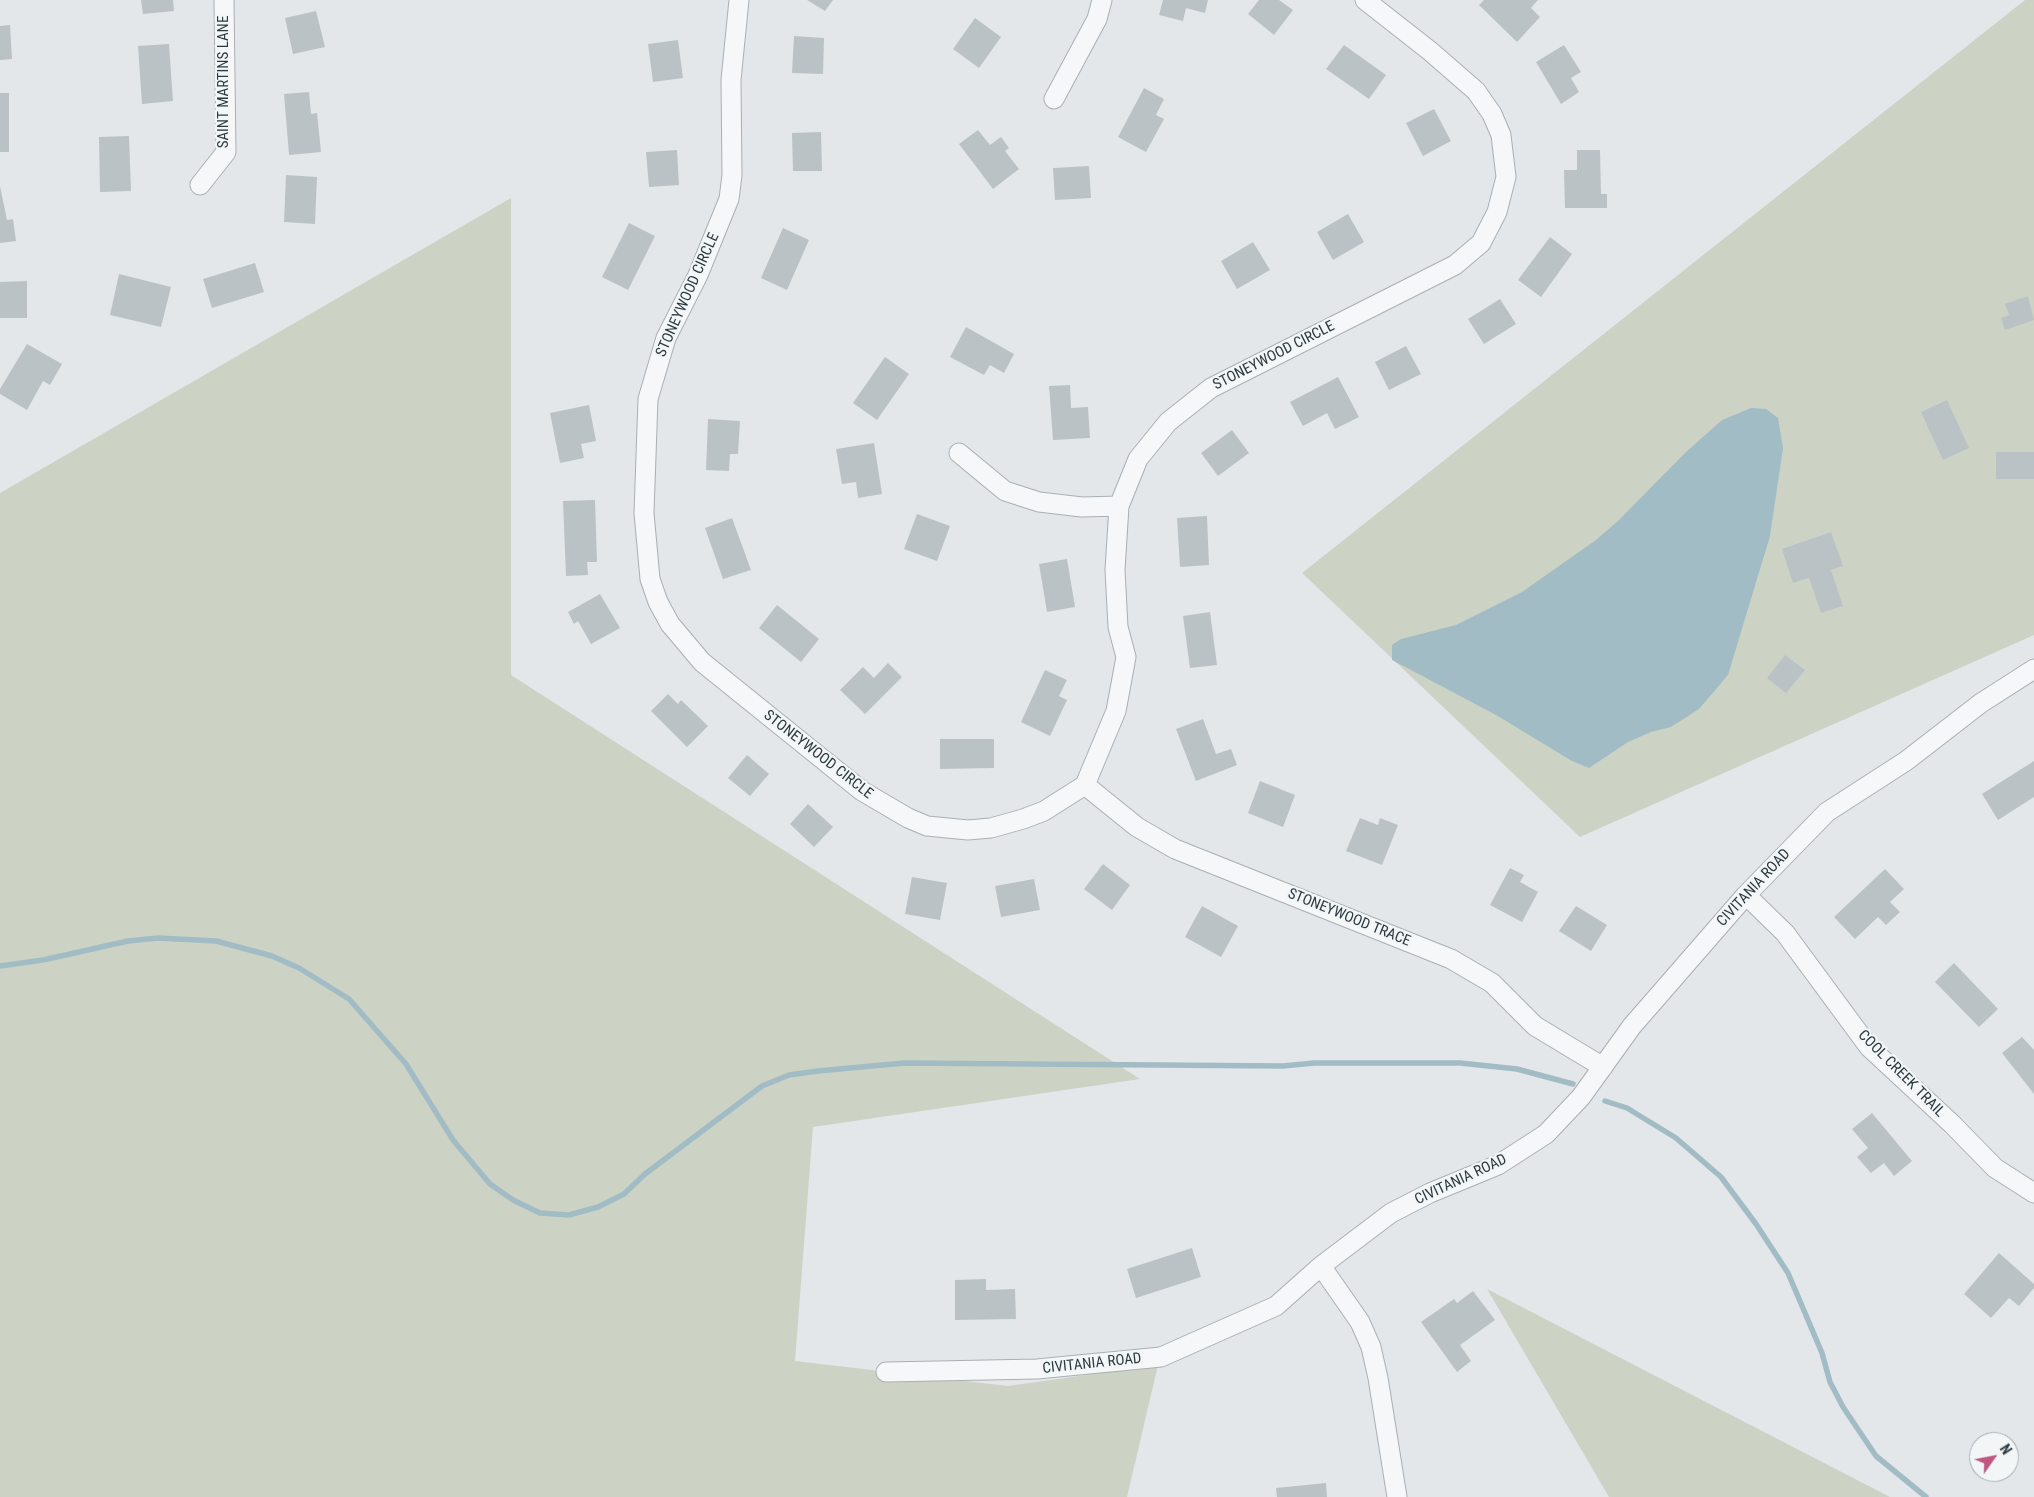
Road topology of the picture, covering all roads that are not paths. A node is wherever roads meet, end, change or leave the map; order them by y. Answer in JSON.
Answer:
{"nodes":[{"id":1,"x":224,"y":0,"type":"edge"},
{"id":2,"x":739,"y":0,"type":"edge"},
{"id":3,"x":1102,"y":0,"type":"edge"},
{"id":4,"x":1365,"y":0,"type":"edge"},
{"id":5,"x":1054,"y":99,"type":"dead end"},
{"id":6,"x":200,"y":185,"type":"dead end"},
{"id":7,"x":959,"y":453,"type":"dead end"},
{"id":8,"x":1120,"y":506,"type":"junction"},
{"id":9,"x":2034,"y":669,"type":"edge"},
{"id":10,"x":1085,"y":785,"type":"junction"},
{"id":11,"x":1746,"y":895,"type":"junction"},
{"id":12,"x":1604,"y":1068,"type":"junction"},
{"id":13,"x":2034,"y":1192,"type":"edge"},
{"id":14,"x":1321,"y":1266,"type":"junction"},
{"id":15,"x":886,"y":1372,"type":"dead end"},
{"id":16,"x":1396,"y":1497,"type":"edge"}],
"edges":[{"from":1,"to":6,"type":"street","name":"SAINT MARTINS LANE"},
{"from":2,"to":10,"type":"street","name":"STONEYWOOD CIRCLE"},
{"from":3,"to":5,"type":"street"},
{"from":4,"to":8,"type":"street","name":"STONEYWOOD CIRCLE"},
{"from":7,"to":8,"type":"street"},
{"from":8,"to":10,"type":"street","name":"STONEYWOOD CIRCLE"},
{"from":9,"to":11,"type":"street","name":"CIVITANIA ROAD"},
{"from":10,"to":12,"type":"street","name":"STONEYWOOD TRACE"},
{"from":11,"to":12,"type":"street","name":"CIVITANIA ROAD"},
{"from":11,"to":13,"type":"street","name":"COOL CREEK TRAIL"},
{"from":12,"to":14,"type":"street","name":"CIVITANIA ROAD"},
{"from":14,"to":15,"type":"street","name":"CIVITANIA ROAD"},
{"from":14,"to":16,"type":"street"}]}
